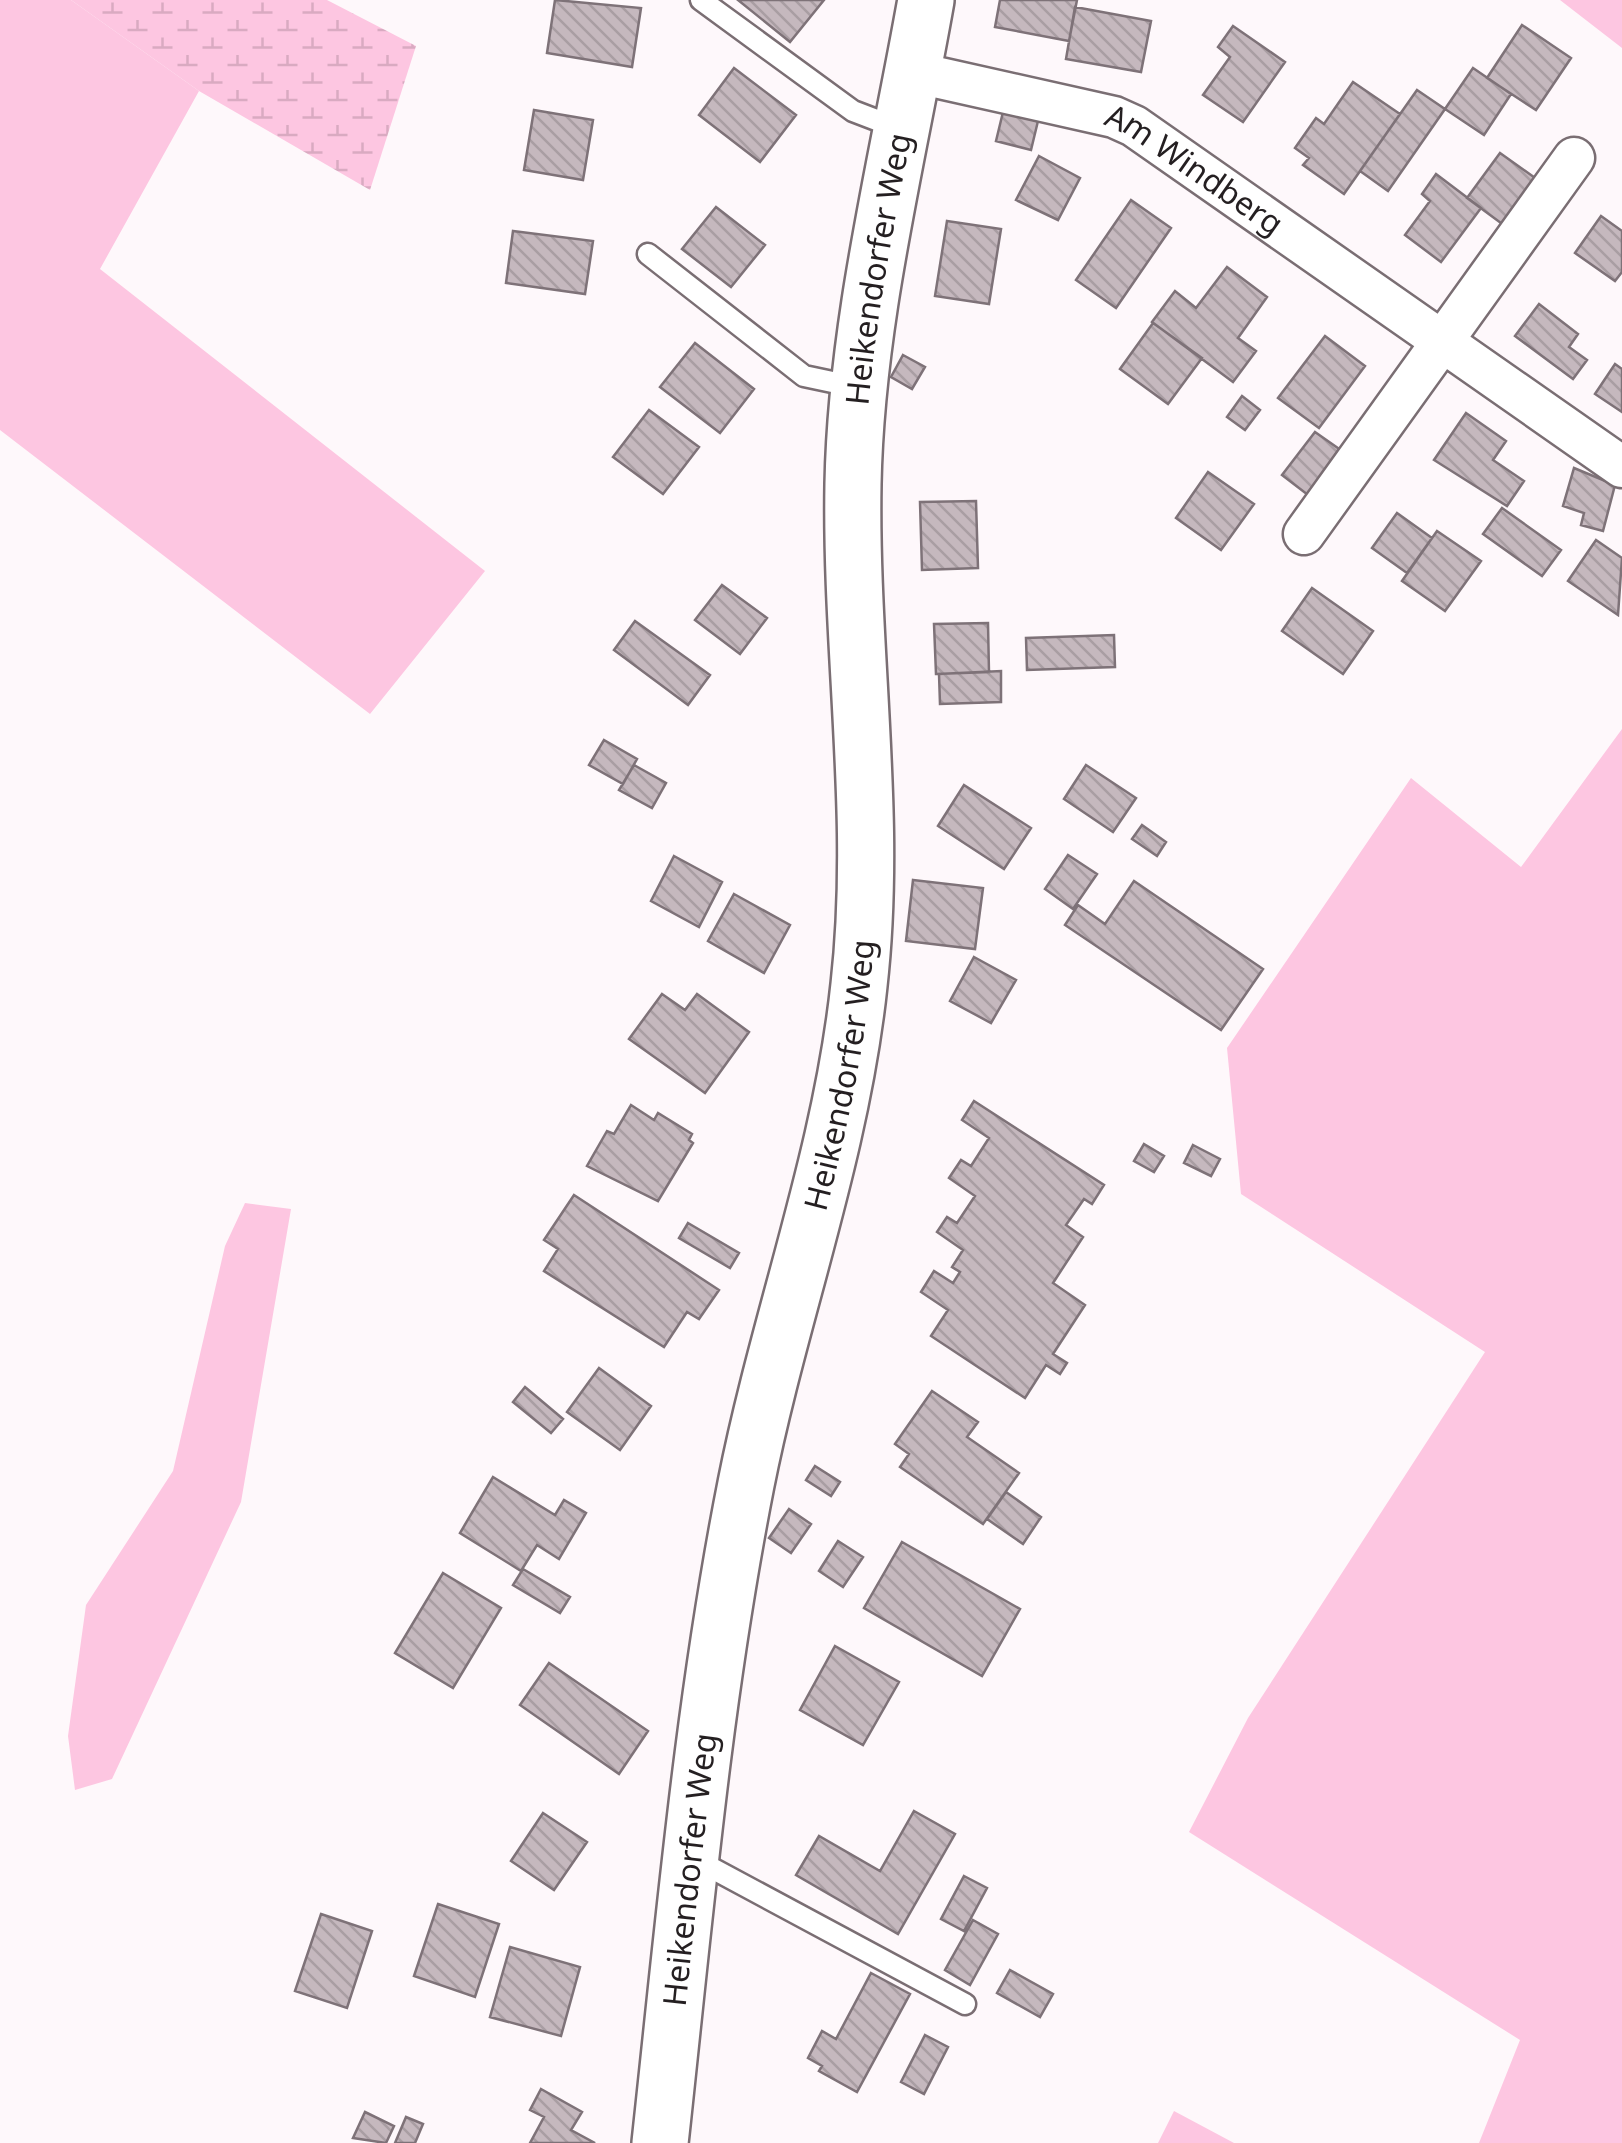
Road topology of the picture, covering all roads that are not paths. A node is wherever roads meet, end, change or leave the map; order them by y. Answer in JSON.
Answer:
{"nodes":[{"id":1,"x":701,"y":0,"type":"edge"},
{"id":2,"x":926,"y":0,"type":"edge"},
{"id":3,"x":913,"y":72,"type":"junction"},
{"id":4,"x":902,"y":129,"type":"junction"},
{"id":5,"x":1574,"y":158,"type":"dead end"},
{"id":6,"x":648,"y":254,"type":"dead end"},
{"id":7,"x":1444,"y":340,"type":"junction"},
{"id":8,"x":858,"y":388,"type":"junction"},
{"id":9,"x":1622,"y":467,"type":"edge"},
{"id":10,"x":1304,"y":534,"type":"dead end"},
{"id":11,"x":692,"y":1857,"type":"junction"},
{"id":12,"x":965,"y":2004,"type":"dead end"},
{"id":13,"x":660,"y":2143,"type":"edge"}],
"edges":[{"from":1,"to":4,"type":"lane"},
{"from":2,"to":3,"type":"street","name":"Heikendorfer Weg"},
{"from":3,"to":4,"type":"street","name":"Heikendorfer Weg"},
{"from":3,"to":7,"type":"street","name":"Am Windberg"},
{"from":4,"to":8,"type":"street","name":"Heikendorfer Weg"},
{"from":5,"to":7,"type":"street"},
{"from":6,"to":8,"type":"lane"},
{"from":7,"to":9,"type":"street","name":"Am Windberg"},
{"from":7,"to":10,"type":"street"},
{"from":8,"to":11,"type":"street","name":"Heikendorfer Weg"},
{"from":11,"to":12,"type":"lane"},
{"from":11,"to":13,"type":"street","name":"Heikendorfer Weg"}]}
